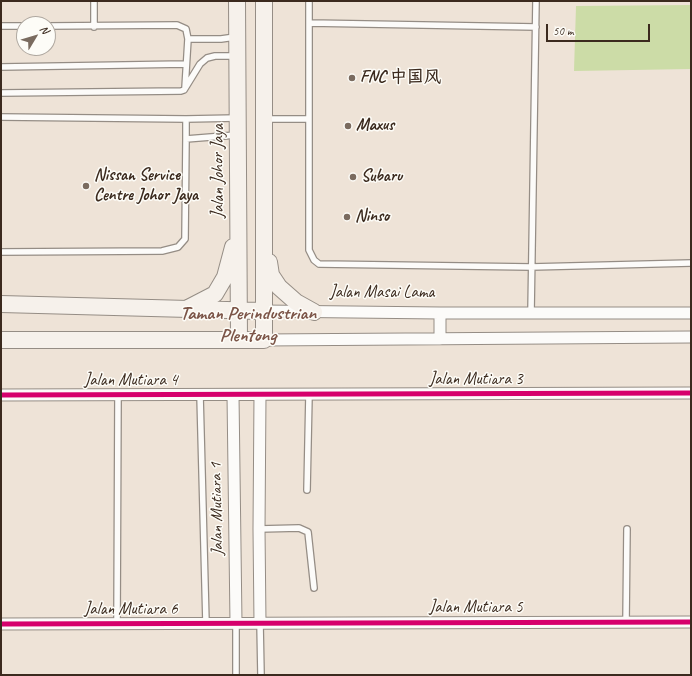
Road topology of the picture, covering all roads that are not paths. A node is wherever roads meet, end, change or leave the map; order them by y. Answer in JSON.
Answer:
{"nodes":[{"id":1,"x":94,"y":1,"type":"edge"},
{"id":2,"x":264,"y":1,"type":"edge"},
{"id":3,"x":309,"y":1,"type":"edge"},
{"id":4,"x":536,"y":1,"type":"edge"},
{"id":5,"x":235,"y":2,"type":"edge"},
{"id":6,"x":309,"y":23,"type":"junction"},
{"id":7,"x":1,"y":26,"type":"edge"},
{"id":8,"x":16,"y":26,"type":"edge"},
{"id":9,"x":56,"y":26,"type":"edge"},
{"id":10,"x":94,"y":27,"type":"junction"},
{"id":11,"x":536,"y":27,"type":"junction"},
{"id":12,"x":237,"y":37,"type":"junction"},
{"id":13,"x":188,"y":39,"type":"junction"},
{"id":14,"x":237,"y":56,"type":"junction"},
{"id":15,"x":186,"y":64,"type":"junction"},
{"id":16,"x":1,"y":67,"type":"edge"},
{"id":17,"x":184,"y":90,"type":"junction"},
{"id":18,"x":1,"y":93,"type":"edge"},
{"id":19,"x":1,"y":118,"type":"edge"},
{"id":20,"x":238,"y":118,"type":"junction"},
{"id":21,"x":186,"y":119,"type":"junction"},
{"id":22,"x":264,"y":119,"type":"junction"},
{"id":23,"x":309,"y":119,"type":"junction"},
{"id":24,"x":238,"y":135,"type":"junction"},
{"id":25,"x":186,"y":139,"type":"junction"},
{"id":26,"x":238,"y":226,"type":"junction"},
{"id":27,"x":264,"y":229,"type":"junction"},
{"id":28,"x":1,"y":252,"type":"edge"},
{"id":29,"x":691,"y":263,"type":"edge"},
{"id":30,"x":531,"y":267,"type":"junction"},
{"id":31,"x":1,"y":304,"type":"edge"},
{"id":32,"x":185,"y":309,"type":"junction"},
{"id":33,"x":239,"y":310,"type":"junction"},
{"id":34,"x":264,"y":311,"type":"junction"},
{"id":35,"x":314,"y":312,"type":"junction"},
{"id":36,"x":531,"y":312,"type":"junction"},
{"id":37,"x":691,"y":312,"type":"edge"},
{"id":38,"x":440,"y":313,"type":"junction"},
{"id":39,"x":691,"y":337,"type":"edge"},
{"id":40,"x":440,"y":339,"type":"junction"},
{"id":41,"x":1,"y":340,"type":"edge"},
{"id":42,"x":239,"y":340,"type":"junction"},
{"id":43,"x":264,"y":340,"type":"junction"},
{"id":44,"x":691,"y":393,"type":"edge"},
{"id":45,"x":1,"y":395,"type":"edge"},
{"id":46,"x":118,"y":395,"type":"junction"},
{"id":47,"x":200,"y":395,"type":"junction"},
{"id":48,"x":233,"y":395,"type":"junction"},
{"id":49,"x":260,"y":395,"type":"junction"},
{"id":50,"x":309,"y":395,"type":"junction"},
{"id":51,"x":307,"y":490,"type":"dead end"},
{"id":52,"x":259,"y":529,"type":"junction"},
{"id":53,"x":627,"y":529,"type":"dead end"},
{"id":54,"x":314,"y":588,"type":"dead end"},
{"id":55,"x":626,"y":622,"type":"junction"},
{"id":56,"x":691,"y":622,"type":"edge"},
{"id":57,"x":206,"y":623,"type":"junction"},
{"id":58,"x":236,"y":623,"type":"junction"},
{"id":59,"x":260,"y":623,"type":"junction"},
{"id":60,"x":1,"y":624,"type":"edge"},
{"id":61,"x":117,"y":624,"type":"junction"},
{"id":62,"x":236,"y":675,"type":"edge"},
{"id":63,"x":261,"y":675,"type":"edge"}],
"edges":[{"from":1,"to":10,"type":"lane"},
{"from":2,"to":22,"type":"main road"},
{"from":3,"to":6,"type":"lane"},
{"from":4,"to":11,"type":"lane"},
{"from":5,"to":12,"type":"main road","name":"Jalan Johor Jaya"},
{"from":6,"to":11,"type":"lane"},
{"from":6,"to":23,"type":"lane"},
{"from":7,"to":8,"type":"lane"},
{"from":9,"to":10,"type":"lane"},
{"from":10,"to":13,"type":"lane"},
{"from":11,"to":30,"type":"lane"},
{"from":12,"to":13,"type":"lane"},
{"from":12,"to":14,"type":"main road","name":"Jalan Johor Jaya"},
{"from":13,"to":15,"type":"lane"},
{"from":14,"to":17,"type":"lane"},
{"from":14,"to":20,"type":"main road","name":"Jalan Johor Jaya"},
{"from":15,"to":16,"type":"lane"},
{"from":15,"to":17,"type":"lane"},
{"from":17,"to":18,"type":"lane"},
{"from":19,"to":21,"type":"lane"},
{"from":20,"to":21,"type":"lane"},
{"from":20,"to":24,"type":"main road","name":"Jalan Johor Jaya"},
{"from":21,"to":25,"type":"lane"},
{"from":22,"to":23,"type":"lane"},
{"from":22,"to":27,"type":"main road"},
{"from":23,"to":30,"type":"lane"},
{"from":24,"to":25,"type":"lane"},
{"from":24,"to":26,"type":"main road","name":"Jalan Johor Jaya"},
{"from":25,"to":28,"type":"lane"},
{"from":26,"to":32,"type":"main road"},
{"from":26,"to":33,"type":"main road","name":"Jalan Johor Jaya"},
{"from":27,"to":34,"type":"main road"},
{"from":27,"to":35,"type":"main road"},
{"from":29,"to":30,"type":"lane"},
{"from":30,"to":36,"type":"lane"},
{"from":31,"to":32,"type":"main road","name":"Jalan Masai Lama"},
{"from":32,"to":33,"type":"main road","name":"Jalan Masai Lama"},
{"from":33,"to":34,"type":"main road","name":"Jalan Masai Lama"},
{"from":33,"to":42,"type":"main road","name":"Jalan Johor Jaya"},
{"from":34,"to":35,"type":"street","name":"Jalan Masai Lama"},
{"from":34,"to":43,"type":"main road"},
{"from":35,"to":38,"type":"street","name":"Jalan Masai Lama"},
{"from":36,"to":37,"type":"street","name":"Jalan Masai Lama"},
{"from":36,"to":38,"type":"street","name":"Jalan Masai Lama"},
{"from":38,"to":40,"type":"street"},
{"from":39,"to":40,"type":"street"},
{"from":40,"to":43,"type":"street"},
{"from":41,"to":42,"type":"main road"},
{"from":42,"to":43,"type":"main road"},
{"from":44,"to":50,"type":"street","name":"Jalan Mutiara 3"},
{"from":45,"to":46,"type":"street","name":"Jalan Mutiara 4"},
{"from":46,"to":47,"type":"street","name":"Jalan Mutiara 4"},
{"from":46,"to":61,"type":"lane"},
{"from":47,"to":48,"type":"street","name":"Jalan Mutiara 4"},
{"from":47,"to":57,"type":"lane"},
{"from":48,"to":49,"type":"street","name":"Jalan Mutiara 4"},
{"from":48,"to":58,"type":"street","name":"Jalan Mutiara 1"},
{"from":49,"to":50,"type":"street","name":"Jalan Mutiara 3"},
{"from":49,"to":52,"type":"street"},
{"from":50,"to":51,"type":"lane"},
{"from":52,"to":54,"type":"lane"},
{"from":52,"to":59,"type":"street"},
{"from":53,"to":55,"type":"lane"},
{"from":55,"to":56,"type":"street","name":"Jalan Mutiara 5"},
{"from":55,"to":59,"type":"street","name":"Jalan Mutiara 5"},
{"from":57,"to":58,"type":"street","name":"Jalan Mutiara 6"},
{"from":57,"to":61,"type":"street","name":"Jalan Mutiara 6"},
{"from":58,"to":59,"type":"street","name":"Jalan Mutiara 6"},
{"from":58,"to":62,"type":"lane"},
{"from":59,"to":63,"type":"lane"},
{"from":60,"to":61,"type":"street","name":"Jalan Mutiara 6"}]}
